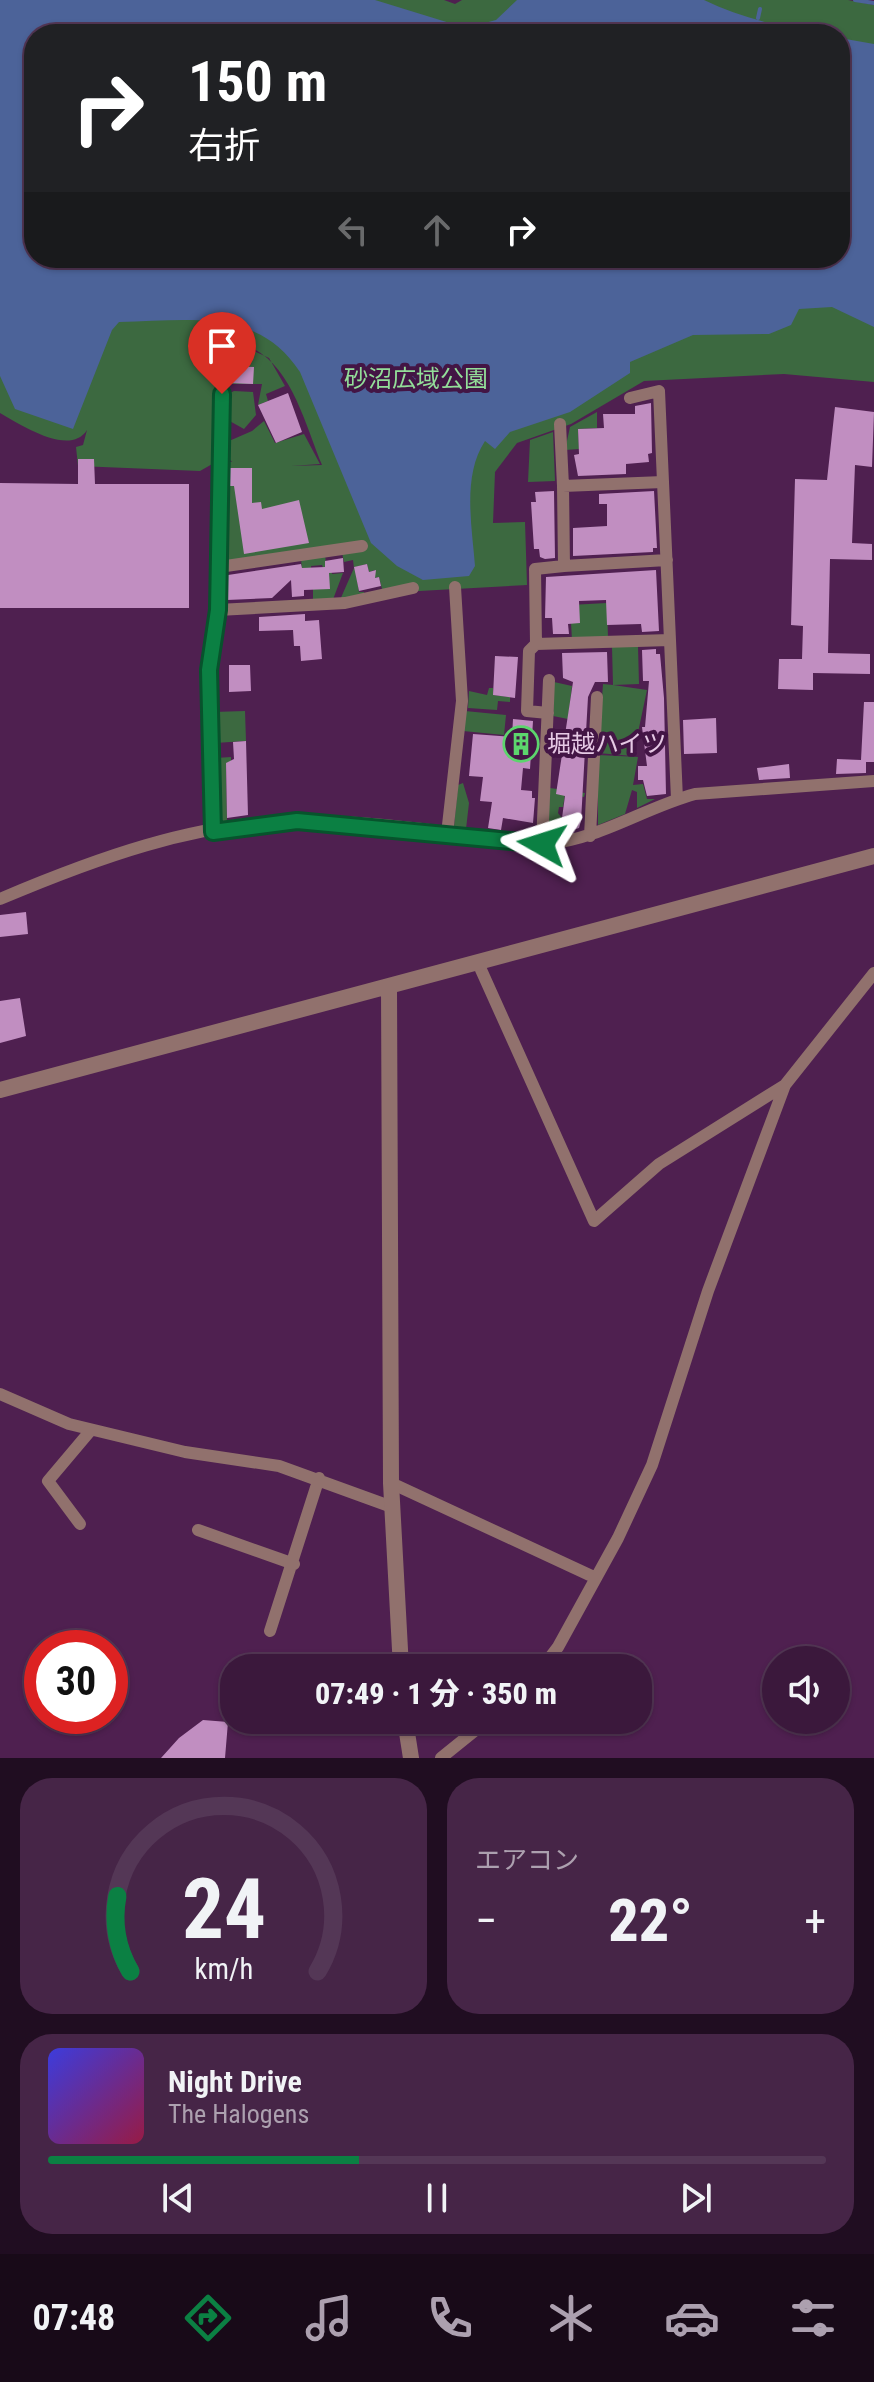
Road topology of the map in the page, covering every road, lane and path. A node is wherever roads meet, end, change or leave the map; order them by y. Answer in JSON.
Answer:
{"nodes":[{"id":1,"x":222,"y":394,"type":"dead end"},
{"id":2,"x":630,"y":398,"type":"dead end"},
{"id":3,"x":560,"y":424,"type":"dead end"},
{"id":4,"x":663,"y":482,"type":"junction"},
{"id":5,"x":563,"y":486,"type":"junction"},
{"id":6,"x":362,"y":546,"type":"dead end"},
{"id":7,"x":667,"y":560,"type":"junction"},
{"id":8,"x":564,"y":566,"type":"junction"},
{"id":9,"x":219,"y":567,"type":"junction"},
{"id":10,"x":455,"y":587,"type":"dead end"},
{"id":11,"x":413,"y":588,"type":"dead end"},
{"id":12,"x":218,"y":610,"type":"junction"},
{"id":13,"x":670,"y":640,"type":"junction"},
{"id":14,"x":536,"y":644,"type":"junction"},
{"id":15,"x":549,"y":680,"type":"dead end"},
{"id":16,"x":597,"y":697,"type":"dead end"},
{"id":17,"x":548,"y":713,"type":"junction"},
{"id":18,"x":874,"y":781,"type":"edge"},
{"id":19,"x":677,"y":799,"type":"junction"},
{"id":20,"x":213,"y":832,"type":"junction"},
{"id":21,"x":447,"y":834,"type":"junction"},
{"id":22,"x":590,"y":836,"type":"junction"},
{"id":23,"x":542,"y":844,"type":"junction"},
{"id":24,"x":874,"y":856,"type":"edge"},
{"id":25,"x":0,"y":899,"type":"edge"},
{"id":26,"x":478,"y":963,"type":"junction"},
{"id":27,"x":874,"y":973,"type":"edge"},
{"id":28,"x":389,"y":987,"type":"junction"},
{"id":29,"x":785,"y":1085,"type":"junction"},
{"id":30,"x":0,"y":1090,"type":"edge"},
{"id":31,"x":0,"y":1394,"type":"edge"},
{"id":32,"x":91,"y":1430,"type":"junction"},
{"id":33,"x":319,"y":1478,"type":"junction"},
{"id":34,"x":391,"y":1483,"type":"junction"},
{"id":35,"x":392,"y":1507,"type":"junction"},
{"id":36,"x":80,"y":1524,"type":"dead end"},
{"id":37,"x":198,"y":1530,"type":"dead end"},
{"id":38,"x":294,"y":1564,"type":"junction"},
{"id":39,"x":596,"y":1578,"type":"junction"},
{"id":40,"x":270,"y":1631,"type":"dead end"},
{"id":41,"x":400,"y":1654,"type":"edge"},
{"id":42,"x":550,"y":1654,"type":"edge"},
{"id":43,"x":407,"y":1734,"type":"edge"},
{"id":44,"x":471,"y":1734,"type":"edge"},
{"id":45,"x":411,"y":1758,"type":"edge"},
{"id":46,"x":441,"y":1758,"type":"edge"}],
"edges":[{"from":1,"to":9,"type":"street"},
{"from":2,"to":4,"type":"street"},
{"from":3,"to":5,"type":"street"},
{"from":4,"to":5,"type":"street"},
{"from":4,"to":7,"type":"street"},
{"from":5,"to":8,"type":"street"},
{"from":6,"to":9,"type":"street"},
{"from":7,"to":8,"type":"street"},
{"from":7,"to":13,"type":"street"},
{"from":8,"to":14,"type":"street"},
{"from":9,"to":12,"type":"street"},
{"from":10,"to":21,"type":"street"},
{"from":11,"to":12,"type":"street"},
{"from":12,"to":20,"type":"street"},
{"from":13,"to":14,"type":"street"},
{"from":13,"to":19,"type":"street"},
{"from":14,"to":17,"type":"street"},
{"from":15,"to":17,"type":"street"},
{"from":16,"to":22,"type":"street"},
{"from":17,"to":23,"type":"street"},
{"from":18,"to":19,"type":"street"},
{"from":19,"to":22,"type":"street"},
{"from":20,"to":21,"type":"street"},
{"from":20,"to":25,"type":"street"},
{"from":21,"to":23,"type":"street"},
{"from":22,"to":23,"type":"street"},
{"from":24,"to":26,"type":"street"},
{"from":26,"to":28,"type":"street"},
{"from":26,"to":29,"type":"street"},
{"from":27,"to":29,"type":"street"},
{"from":28,"to":30,"type":"street"},
{"from":28,"to":34,"type":"street"},
{"from":29,"to":39,"type":"street"},
{"from":31,"to":32,"type":"street"},
{"from":32,"to":33,"type":"street"},
{"from":32,"to":36,"type":"street"},
{"from":33,"to":35,"type":"street"},
{"from":33,"to":38,"type":"street"},
{"from":34,"to":35,"type":"street"},
{"from":34,"to":39,"type":"street"},
{"from":35,"to":41,"type":"street"},
{"from":37,"to":38,"type":"street"},
{"from":38,"to":40,"type":"street"},
{"from":39,"to":42,"type":"street"},
{"from":43,"to":45,"type":"street"},
{"from":44,"to":46,"type":"street"}]}
